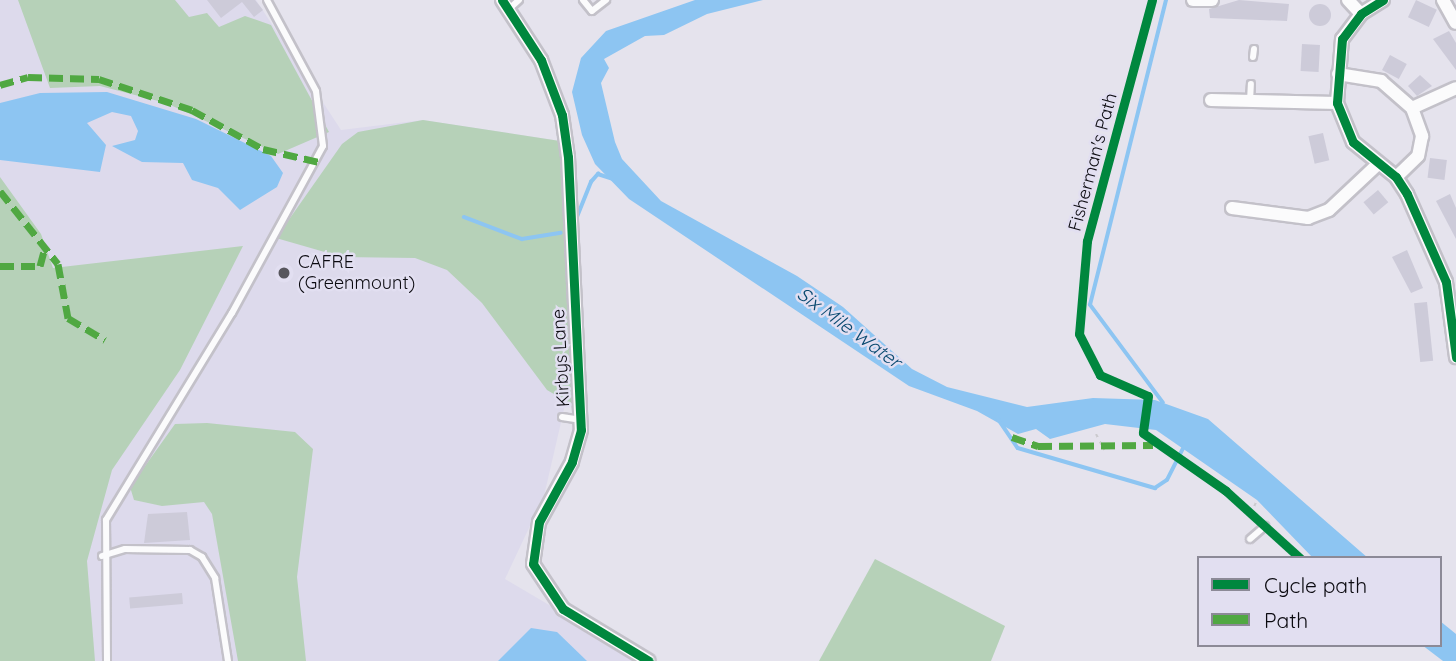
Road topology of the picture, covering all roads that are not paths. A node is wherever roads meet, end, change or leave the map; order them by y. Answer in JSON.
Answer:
{"nodes":[{"id":1,"x":267,"y":0,"type":"edge"},
{"id":2,"x":583,"y":0,"type":"edge"},
{"id":3,"x":606,"y":0,"type":"edge"},
{"id":4,"x":1212,"y":0,"type":"edge"},
{"id":5,"x":1348,"y":0,"type":"edge"},
{"id":6,"x":1383,"y":0,"type":"edge"},
{"id":7,"x":1443,"y":0,"type":"edge"},
{"id":8,"x":510,"y":3,"type":"edge"},
{"id":9,"x":1193,"y":5,"type":"edge"},
{"id":10,"x":1361,"y":14,"type":"junction"},
{"id":11,"x":1456,"y":23,"type":"edge"},
{"id":12,"x":1254,"y":48,"type":"dead end"},
{"id":13,"x":1253,"y":57,"type":"dead end"},
{"id":14,"x":1338,"y":74,"type":"junction"},
{"id":15,"x":1251,"y":84,"type":"dead end"},
{"id":16,"x":1456,"y":88,"type":"edge"},
{"id":17,"x":1211,"y":100,"type":"dead end"},
{"id":18,"x":1250,"y":101,"type":"junction"},
{"id":19,"x":1337,"y":103,"type":"junction"},
{"id":20,"x":1412,"y":108,"type":"junction"},
{"id":21,"x":1378,"y":164,"type":"junction"},
{"id":22,"x":1396,"y":177,"type":"junction"},
{"id":23,"x":1232,"y":208,"type":"dead end"},
{"id":24,"x":1451,"y":304,"type":"edge"},
{"id":25,"x":1456,"y":357,"type":"edge"},
{"id":26,"x":562,"y":418,"type":"dead end"},
{"id":27,"x":580,"y":420,"type":"junction"},
{"id":28,"x":1265,"y":526,"type":"road end"},
{"id":29,"x":1251,"y":539,"type":"dead end"},
{"id":30,"x":102,"y":556,"type":"junction"},
{"id":31,"x":107,"y":661,"type":"edge"},
{"id":32,"x":228,"y":661,"type":"edge"},
{"id":33,"x":649,"y":661,"type":"edge"}],
"edges":[{"from":1,"to":30,"type":"lane"},
{"from":2,"to":3,"type":"lane"},
{"from":4,"to":9,"type":"street"},
{"from":5,"to":10,"type":"street"},
{"from":6,"to":10,"type":"street"},
{"from":7,"to":11,"type":"street"},
{"from":8,"to":27,"type":"street","name":"Kirbys Lane"},
{"from":10,"to":14,"type":"street"},
{"from":12,"to":13,"type":"lane"},
{"from":14,"to":19,"type":"street"},
{"from":14,"to":20,"type":"street"},
{"from":15,"to":18,"type":"lane"},
{"from":16,"to":20,"type":"street"},
{"from":17,"to":18,"type":"street"},
{"from":18,"to":19,"type":"street"},
{"from":19,"to":21,"type":"street"},
{"from":20,"to":22,"type":"street"},
{"from":21,"to":22,"type":"street"},
{"from":21,"to":23,"type":"street"},
{"from":22,"to":24,"type":"street"},
{"from":24,"to":25,"type":"street"},
{"from":26,"to":27,"type":"lane"},
{"from":27,"to":33,"type":"street","name":"Kirbys Lane"},
{"from":28,"to":29,"type":"lane"},
{"from":30,"to":31,"type":"lane"},
{"from":30,"to":32,"type":"lane"}]}
